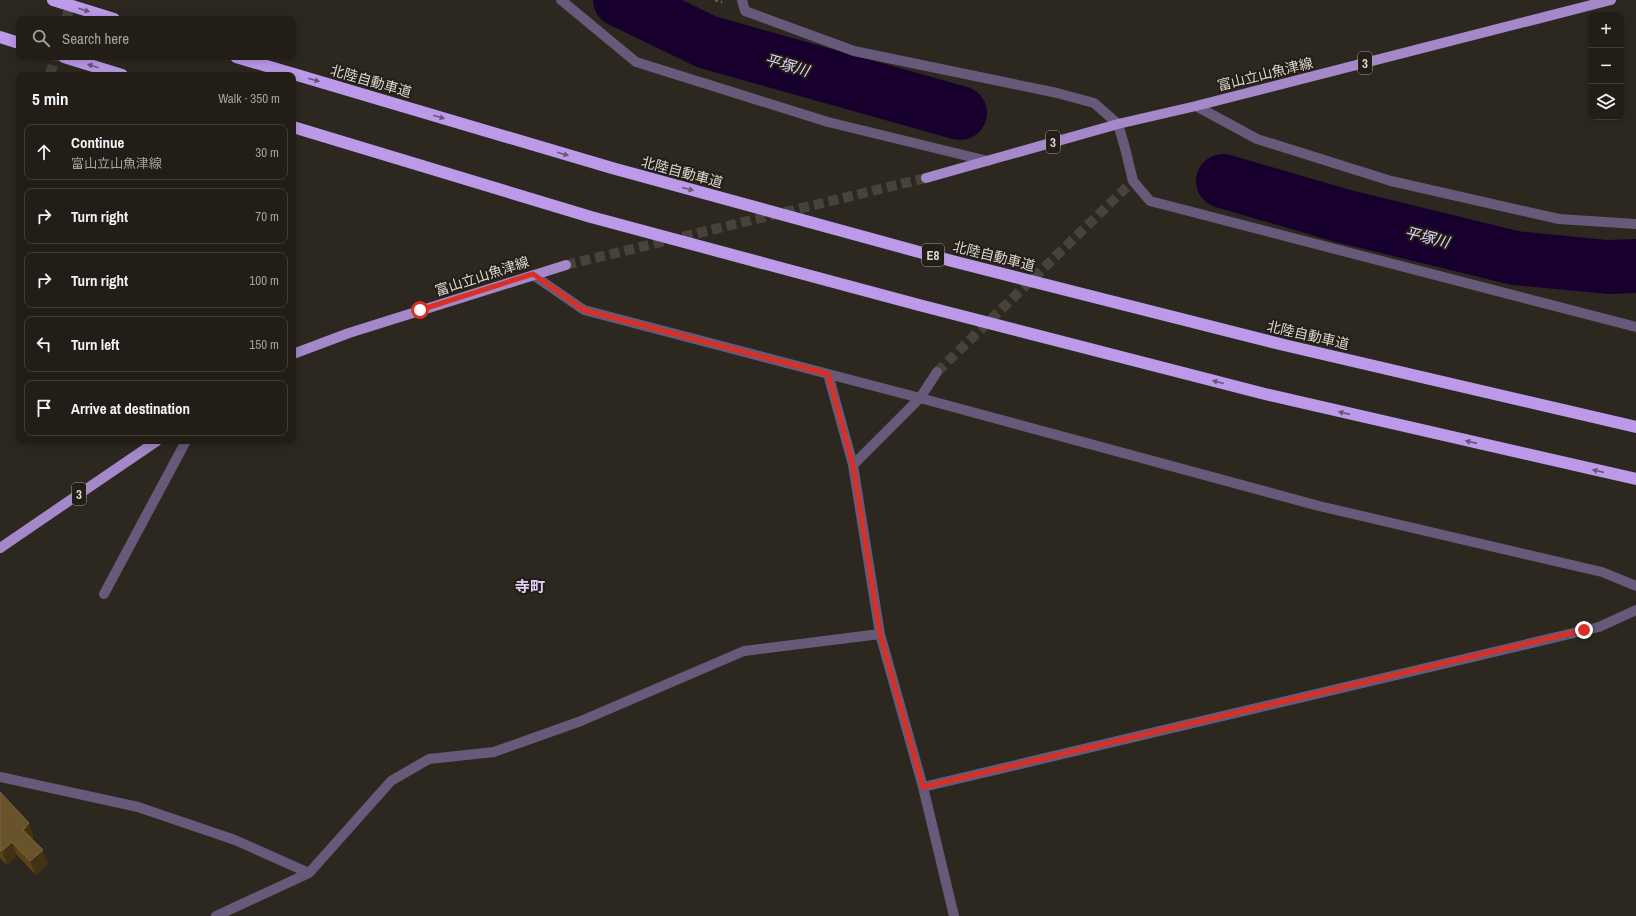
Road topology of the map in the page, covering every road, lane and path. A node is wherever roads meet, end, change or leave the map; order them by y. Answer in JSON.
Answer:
{"nodes":[{"id":1,"x":53,"y":0,"type":"edge"},
{"id":2,"x":561,"y":0,"type":"edge"},
{"id":3,"x":742,"y":0,"type":"edge"},
{"id":4,"x":1611,"y":0,"type":"edge"},
{"id":5,"x":104,"y":16,"type":"edge"},
{"id":6,"x":0,"y":37,"type":"edge"},
{"id":7,"x":16,"y":42,"type":"edge"},
{"id":8,"x":74,"y":60,"type":"edge"},
{"id":9,"x":246,"y":60,"type":"edge"},
{"id":10,"x":112,"y":72,"type":"edge"},
{"id":11,"x":287,"y":72,"type":"edge"},
{"id":12,"x":296,"y":75,"type":"edge"},
{"id":13,"x":1196,"y":106,"type":"junction"},
{"id":14,"x":1118,"y":124,"type":"junction"},
{"id":15,"x":296,"y":129,"type":"edge"},
{"id":16,"x":988,"y":161,"type":"junction"},
{"id":17,"x":926,"y":178,"type":"tunnel mouth"},
{"id":18,"x":1636,"y":224,"type":"edge"},
{"id":19,"x":566,"y":264,"type":"tunnel mouth"},
{"id":20,"x":533,"y":274,"type":"junction"},
{"id":21,"x":1636,"y":327,"type":"edge"},
{"id":22,"x":296,"y":353,"type":"edge"},
{"id":23,"x":937,"y":372,"type":"tunnel mouth"},
{"id":24,"x":828,"y":374,"type":"junction"},
{"id":25,"x":920,"y":398,"type":"junction"},
{"id":26,"x":1636,"y":427,"type":"edge"},
{"id":27,"x":153,"y":444,"type":"edge"},
{"id":28,"x":184,"y":444,"type":"edge"},
{"id":29,"x":853,"y":465,"type":"junction"},
{"id":30,"x":1636,"y":479,"type":"edge"},
{"id":31,"x":0,"y":548,"type":"edge"},
{"id":32,"x":1636,"y":586,"type":"edge"},
{"id":33,"x":104,"y":594,"type":"dead end"},
{"id":34,"x":1636,"y":610,"type":"edge"},
{"id":35,"x":880,"y":634,"type":"junction"},
{"id":36,"x":0,"y":777,"type":"edge"},
{"id":37,"x":923,"y":787,"type":"junction"},
{"id":38,"x":308,"y":873,"type":"junction"},
{"id":39,"x":216,"y":916,"type":"edge"},
{"id":40,"x":954,"y":916,"type":"edge"}],
"edges":[{"from":1,"to":5,"type":"highway","one_way":true},
{"from":2,"to":16,"type":"street"},
{"from":3,"to":14,"type":"street"},
{"from":4,"to":13,"type":"main road","name":"富山立山魚津線","number":"3"},
{"from":6,"to":7,"type":"highway"},
{"from":10,"to":8,"type":"highway","one_way":true},
{"from":9,"to":11,"type":"highway","name":"北陸自動車道","number":"E8","one_way":true},
{"from":12,"to":26,"type":"highway","name":"北陸自動車道","number":"E8","one_way":true},
{"from":13,"to":14,"type":"main road","name":"富山立山魚津線","number":"3"},
{"from":13,"to":18,"type":"street"},
{"from":14,"to":16,"type":"main road","name":"富山立山魚津線","number":"3"},
{"from":14,"to":21,"type":"street"},
{"from":30,"to":15,"type":"highway","one_way":true},
{"from":16,"to":17,"type":"main road","name":"富山立山魚津線","number":"3"},
{"from":19,"to":20,"type":"main road","name":"富山立山魚津線"},
{"from":20,"to":22,"type":"main road","name":"富山立山魚津線"},
{"from":20,"to":24,"type":"street"},
{"from":23,"to":25,"type":"street"},
{"from":24,"to":25,"type":"street"},
{"from":24,"to":29,"type":"street"},
{"from":25,"to":29,"type":"street"},
{"from":25,"to":32,"type":"street"},
{"from":27,"to":31,"type":"main road","number":"3"},
{"from":28,"to":33,"type":"street"},
{"from":29,"to":35,"type":"street"},
{"from":34,"to":37,"type":"street"},
{"from":35,"to":37,"type":"street"},
{"from":35,"to":38,"type":"street"},
{"from":36,"to":38,"type":"street"},
{"from":37,"to":40,"type":"street"},
{"from":38,"to":39,"type":"street"}]}
